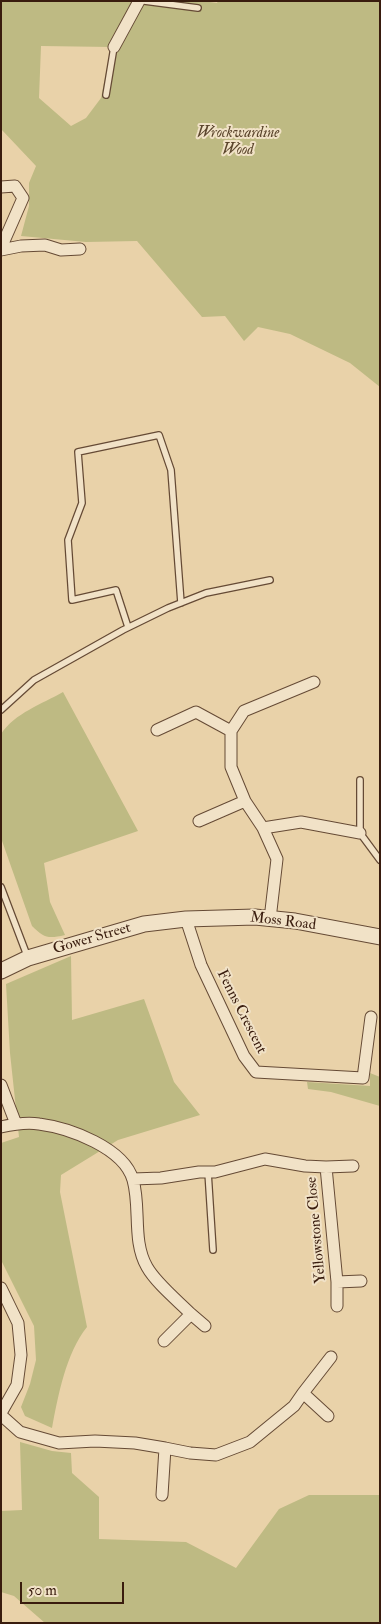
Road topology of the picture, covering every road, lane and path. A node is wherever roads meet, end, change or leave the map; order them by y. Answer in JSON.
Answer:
{"nodes":[{"id":1,"x":139,"y":1,"type":"edge"},
{"id":2,"x":144,"y":1,"type":"edge"},
{"id":3,"x":198,"y":8,"type":"dead end"},
{"id":4,"x":114,"y":47,"type":"joint"},
{"id":5,"x":106,"y":95,"type":"dead end"},
{"id":6,"x":1,"y":187,"type":"edge"},
{"id":7,"x":1,"y":249,"type":"edge"},
{"id":8,"x":80,"y":249,"type":"dead end"},
{"id":9,"x":270,"y":580,"type":"dead end"},
{"id":10,"x":181,"y":603,"type":"junction"},
{"id":11,"x":128,"y":627,"type":"junction"},
{"id":12,"x":314,"y":682,"type":"dead end"},
{"id":13,"x":1,"y":710,"type":"edge"},
{"id":14,"x":157,"y":730,"type":"dead end"},
{"id":15,"x":231,"y":731,"type":"junction"},
{"id":16,"x":360,"y":780,"type":"dead end"},
{"id":17,"x":245,"y":801,"type":"junction"},
{"id":18,"x":199,"y":821,"type":"dead end"},
{"id":19,"x":263,"y":828,"type":"junction"},
{"id":20,"x":360,"y":833,"type":"junction"},
{"id":21,"x":380,"y":860,"type":"edge"},
{"id":22,"x":1,"y":888,"type":"edge"},
{"id":23,"x":270,"y":918,"type":"junction"},
{"id":24,"x":186,"y":919,"type":"junction"},
{"id":25,"x":380,"y":937,"type":"edge"},
{"id":26,"x":28,"y":958,"type":"junction"},
{"id":27,"x":1,"y":971,"type":"edge"},
{"id":28,"x":371,"y":1017,"type":"dead end"},
{"id":29,"x":1,"y":1085,"type":"edge"},
{"id":30,"x":16,"y":1124,"type":"junction"},
{"id":31,"x":1,"y":1127,"type":"edge"},
{"id":32,"x":353,"y":1166,"type":"dead end"},
{"id":33,"x":326,"y":1167,"type":"junction"},
{"id":34,"x":208,"y":1172,"type":"junction"},
{"id":35,"x":133,"y":1179,"type":"junction"},
{"id":36,"x":213,"y":1250,"type":"dead end"},
{"id":37,"x":362,"y":1281,"type":"dead end"},
{"id":38,"x":338,"y":1282,"type":"junction"},
{"id":39,"x":1,"y":1288,"type":"edge"},
{"id":40,"x":337,"y":1306,"type":"dead end"},
{"id":41,"x":191,"y":1314,"type":"junction"},
{"id":42,"x":204,"y":1326,"type":"dead end"},
{"id":43,"x":164,"y":1341,"type":"dead end"},
{"id":44,"x":331,"y":1357,"type":"dead end"},
{"id":45,"x":303,"y":1393,"type":"junction"},
{"id":46,"x":1,"y":1414,"type":"edge"},
{"id":47,"x":328,"y":1416,"type":"dead end"},
{"id":48,"x":165,"y":1448,"type":"junction"},
{"id":49,"x":162,"y":1495,"type":"dead end"}],
"edges":[{"from":1,"to":4,"type":"street"},
{"from":2,"to":3,"type":"lane"},
{"from":4,"to":5,"type":"lane"},
{"from":6,"to":7,"type":"street"},
{"from":7,"to":8,"type":"street"},
{"from":9,"to":10,"type":"lane"},
{"from":10,"to":11,"type":"lane"},
{"from":10,"to":11,"type":"lane"},
{"from":11,"to":13,"type":"lane"},
{"from":12,"to":15,"type":"street"},
{"from":14,"to":15,"type":"street"},
{"from":15,"to":17,"type":"street"},
{"from":16,"to":20,"type":"lane"},
{"from":17,"to":18,"type":"street"},
{"from":17,"to":19,"type":"street"},
{"from":19,"to":20,"type":"street"},
{"from":19,"to":23,"type":"street"},
{"from":20,"to":21,"type":"lane"},
{"from":22,"to":26,"type":"lane"},
{"from":23,"to":24,"type":"street","name":"Moss Road"},
{"from":23,"to":25,"type":"street","name":"Moss Road"},
{"from":24,"to":26,"type":"street","name":"Gower Street"},
{"from":24,"to":28,"type":"street","name":"Fenns Crescent"},
{"from":26,"to":27,"type":"street","name":"Gower Street"},
{"from":29,"to":30,"type":"street"},
{"from":30,"to":31,"type":"street"},
{"from":30,"to":35,"type":"street"},
{"from":32,"to":33,"type":"street"},
{"from":33,"to":34,"type":"street","name":"Yellowstone Close"},
{"from":33,"to":38,"type":"street","name":"Yellowstone Close"},
{"from":34,"to":35,"type":"street","name":"Yellowstone Close"},
{"from":34,"to":36,"type":"lane"},
{"from":35,"to":41,"type":"street"},
{"from":37,"to":38,"type":"street"},
{"from":38,"to":40,"type":"street","name":"Yellowstone Close"},
{"from":39,"to":46,"type":"street"},
{"from":41,"to":42,"type":"street"},
{"from":41,"to":43,"type":"street"},
{"from":44,"to":45,"type":"street"},
{"from":45,"to":47,"type":"street"},
{"from":45,"to":48,"type":"street"},
{"from":46,"to":48,"type":"street"},
{"from":48,"to":49,"type":"street"}]}
